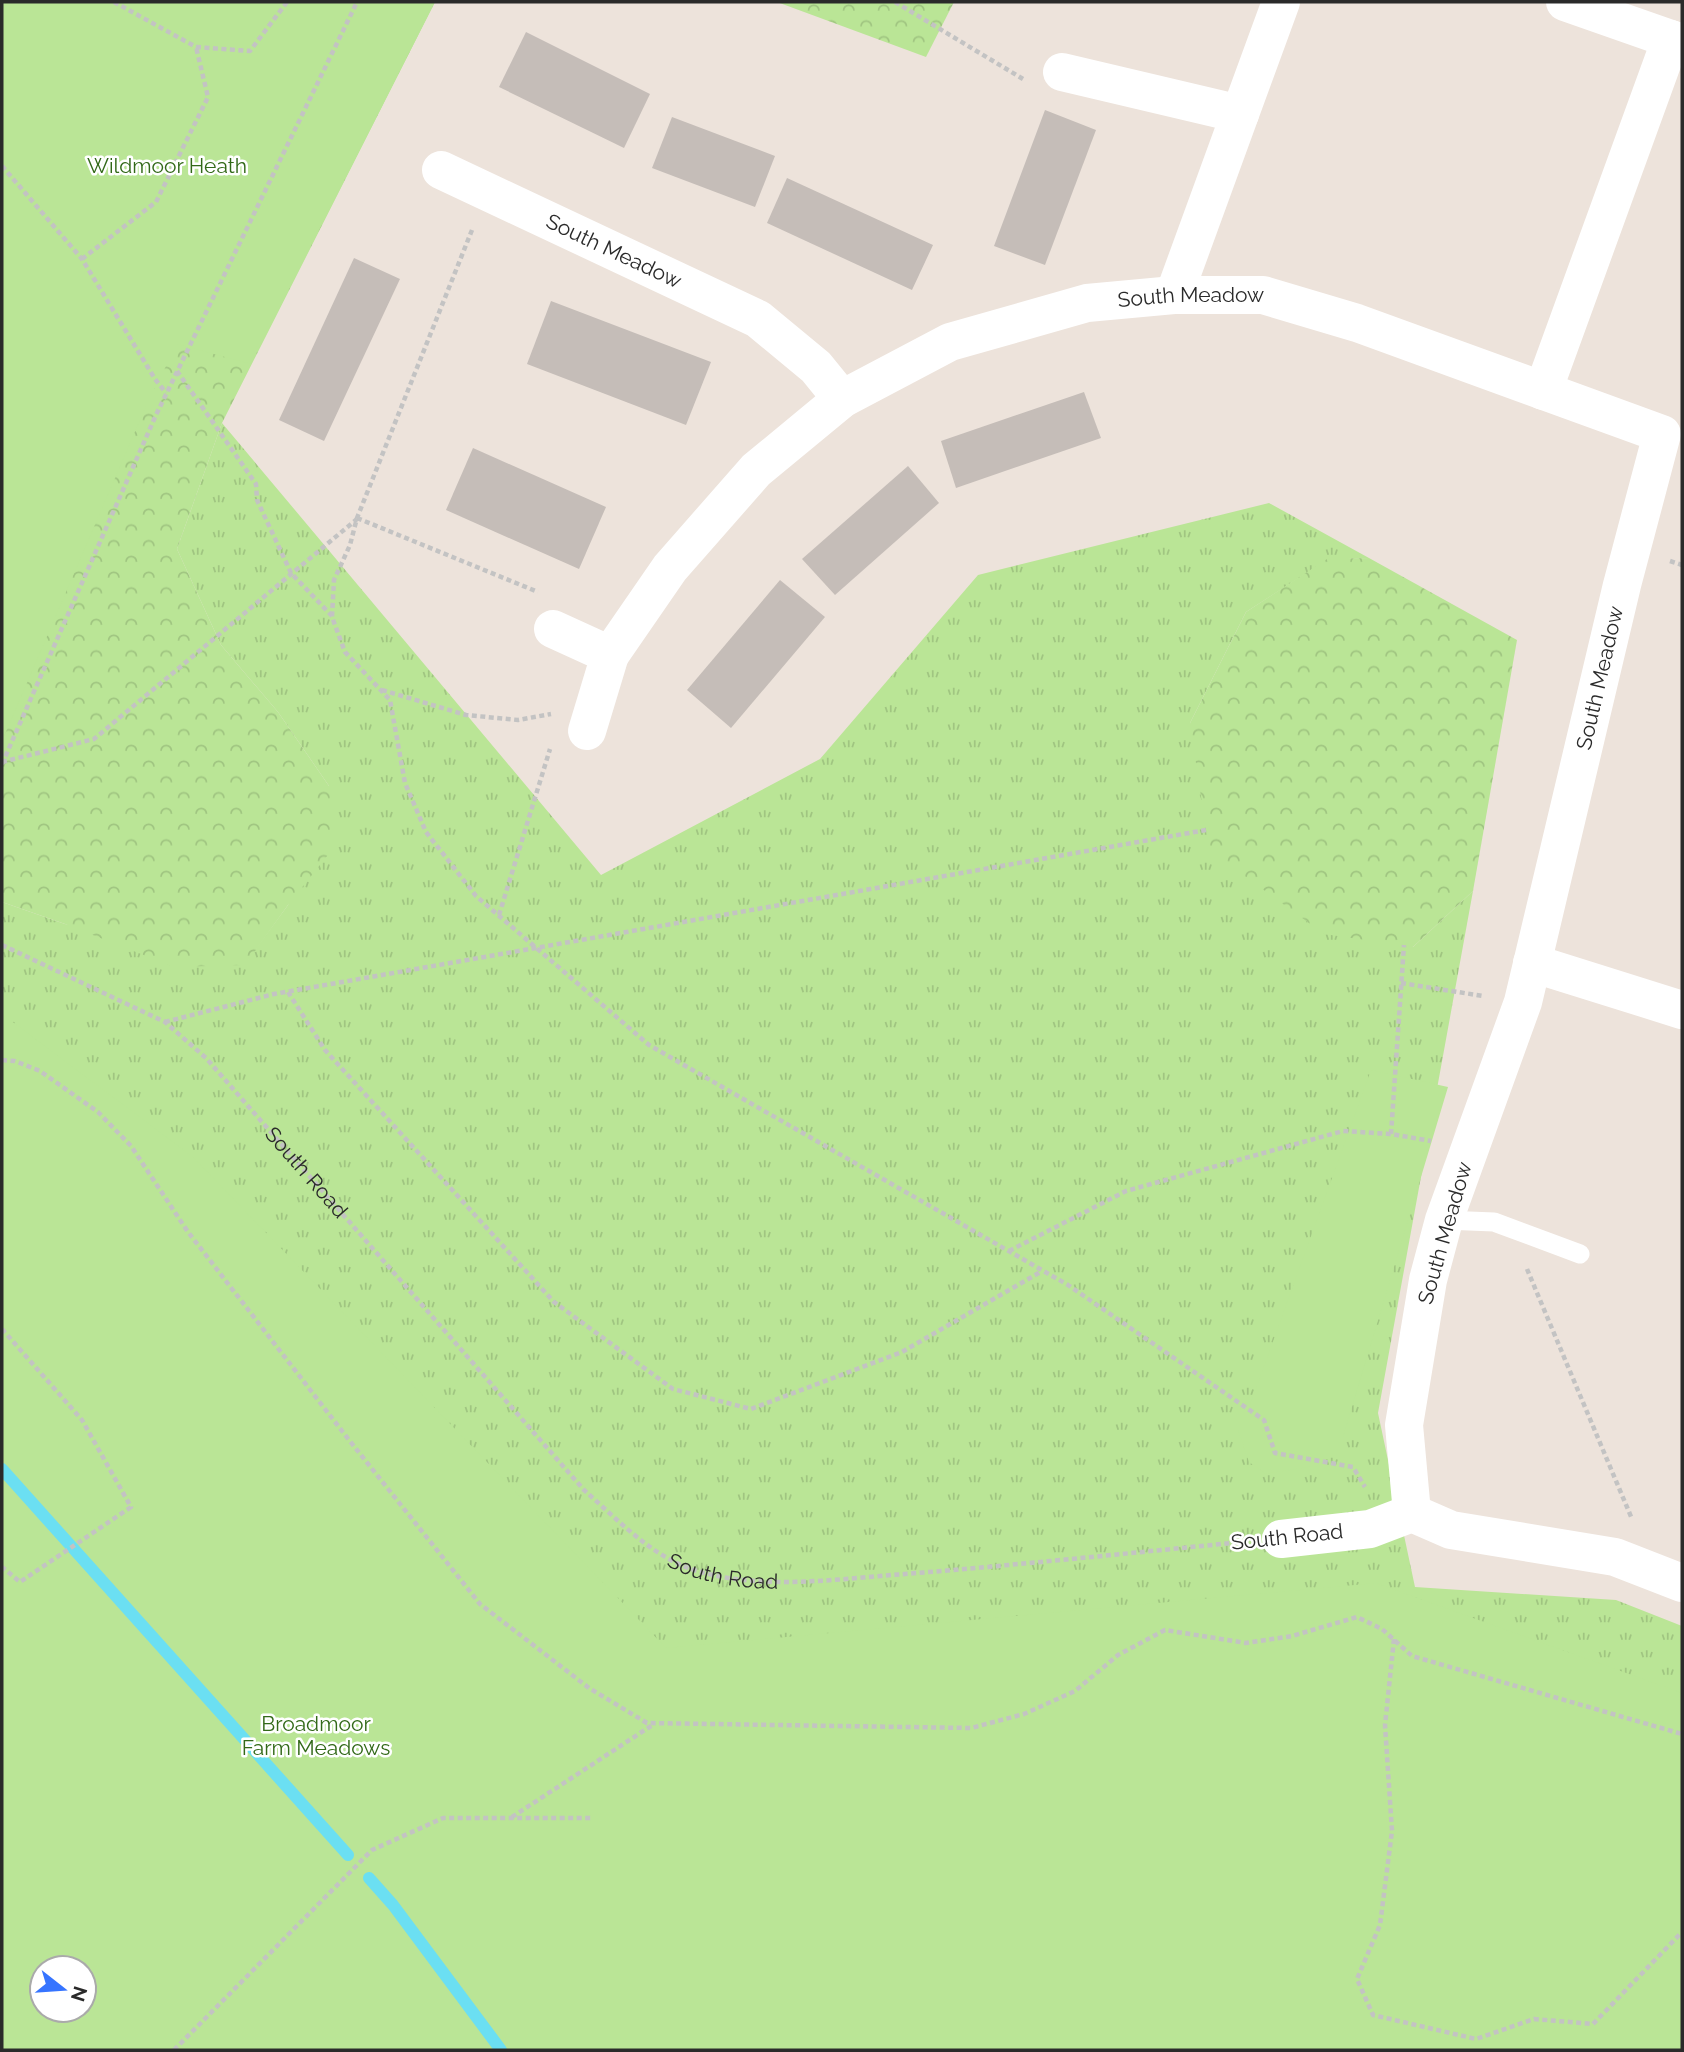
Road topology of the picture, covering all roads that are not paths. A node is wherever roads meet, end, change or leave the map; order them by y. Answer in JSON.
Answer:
{"nodes":[{"id":1,"x":1281,"y":2,"type":"edge"},
{"id":2,"x":1565,"y":2,"type":"edge"},
{"id":3,"x":1676,"y":41,"type":"edge"},
{"id":4,"x":1044,"y":76,"type":"road end"},
{"id":5,"x":1240,"y":114,"type":"junction"},
{"id":6,"x":441,"y":170,"type":"dead end"},
{"id":7,"x":1174,"y":295,"type":"junction"},
{"id":8,"x":1544,"y":391,"type":"junction"},
{"id":9,"x":842,"y":399,"type":"junction"},
{"id":10,"x":1672,"y":438,"type":"edge"},
{"id":11,"x":553,"y":629,"type":"road end"},
{"id":12,"x":610,"y":655,"type":"junction"},
{"id":13,"x":568,"y":726,"type":"road end"},
{"id":14,"x":1532,"y":963,"type":"junction"},
{"id":15,"x":1682,"y":1010,"type":"edge"},
{"id":16,"x":1444,"y":1220,"type":"junction"},
{"id":17,"x":1580,"y":1254,"type":"dead end"},
{"id":18,"x":1400,"y":1518,"type":"junction"},
{"id":19,"x":1281,"y":1539,"type":"road end"},
{"id":20,"x":1668,"y":1577,"type":"edge"}],
"edges":[{"from":1,"to":5,"type":"street"},
{"from":2,"to":3,"type":"street"},
{"from":3,"to":8,"type":"street"},
{"from":4,"to":5,"type":"street"},
{"from":5,"to":7,"type":"street"},
{"from":6,"to":9,"type":"street","name":"South Meadow"},
{"from":7,"to":8,"type":"street","name":"South Meadow"},
{"from":7,"to":9,"type":"street","name":"South Meadow"},
{"from":8,"to":10,"type":"street","name":"South Meadow"},
{"from":9,"to":12,"type":"street","name":"South Meadow"},
{"from":10,"to":14,"type":"street","name":"South Meadow"},
{"from":11,"to":12,"type":"street"},
{"from":12,"to":13,"type":"street","name":"South Meadow"},
{"from":14,"to":15,"type":"street"},
{"from":14,"to":16,"type":"street","name":"South Meadow"},
{"from":16,"to":17,"type":"lane"},
{"from":16,"to":18,"type":"street","name":"South Meadow"},
{"from":18,"to":19,"type":"street","name":"South Road"},
{"from":18,"to":20,"type":"street"}]}
